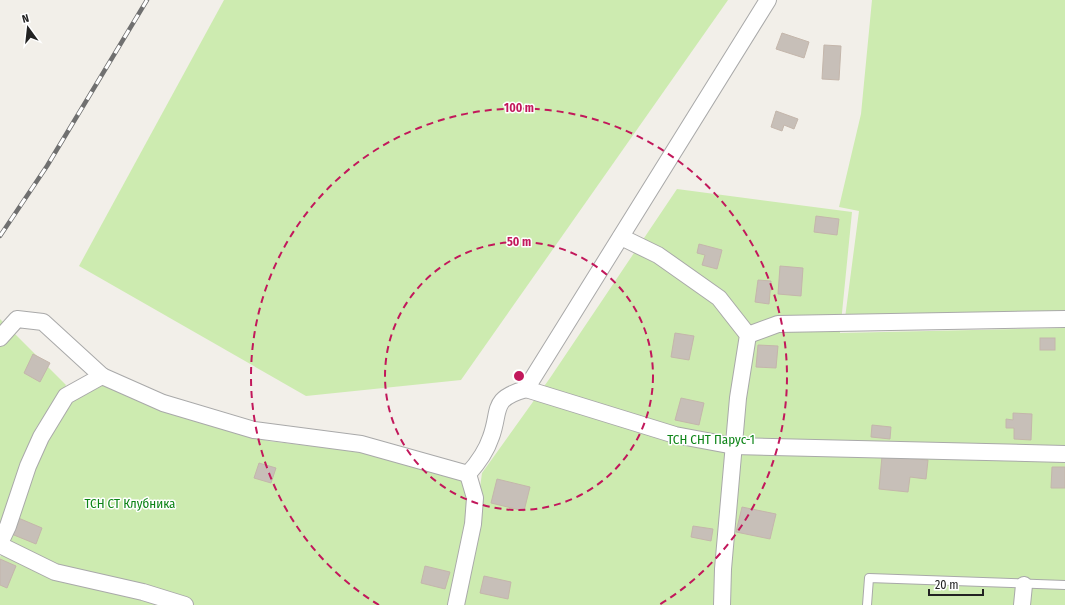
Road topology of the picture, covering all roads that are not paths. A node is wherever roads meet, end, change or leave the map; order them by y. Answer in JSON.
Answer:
{"nodes":[{"id":1,"x":768,"y":0,"type":"edge"},
{"id":2,"x":621,"y":237,"type":"junction"},
{"id":3,"x":1065,"y":320,"type":"edge"},
{"id":4,"x":748,"y":335,"type":"junction"},
{"id":5,"x":0,"y":338,"type":"edge"},
{"id":6,"x":102,"y":376,"type":"junction"},
{"id":7,"x":526,"y":389,"type":"junction"},
{"id":8,"x":734,"y":446,"type":"junction"},
{"id":9,"x":1065,"y":454,"type":"edge"},
{"id":10,"x":468,"y":474,"type":"junction"},
{"id":11,"x":0,"y":544,"type":"edge"},
{"id":12,"x":1024,"y":585,"type":"junction"},
{"id":13,"x":1065,"y":585,"type":"edge"},
{"id":14,"x":184,"y":605,"type":"edge"},
{"id":15,"x":456,"y":605,"type":"edge"},
{"id":16,"x":722,"y":605,"type":"edge"},
{"id":17,"x":867,"y":605,"type":"edge"},
{"id":18,"x":1022,"y":605,"type":"edge"}],
"edges":[{"from":1,"to":2,"type":"street"},
{"from":2,"to":4,"type":"street"},
{"from":2,"to":7,"type":"street"},
{"from":3,"to":4,"type":"street"},
{"from":4,"to":8,"type":"street"},
{"from":5,"to":6,"type":"street"},
{"from":6,"to":10,"type":"street"},
{"from":6,"to":11,"type":"street"},
{"from":7,"to":8,"type":"street"},
{"from":7,"to":10,"type":"street"},
{"from":8,"to":9,"type":"street"},
{"from":8,"to":16,"type":"street"},
{"from":10,"to":15,"type":"street"},
{"from":11,"to":14,"type":"street"},
{"from":12,"to":13,"type":"lane"},
{"from":12,"to":17,"type":"lane"},
{"from":12,"to":18,"type":"street"}]}
